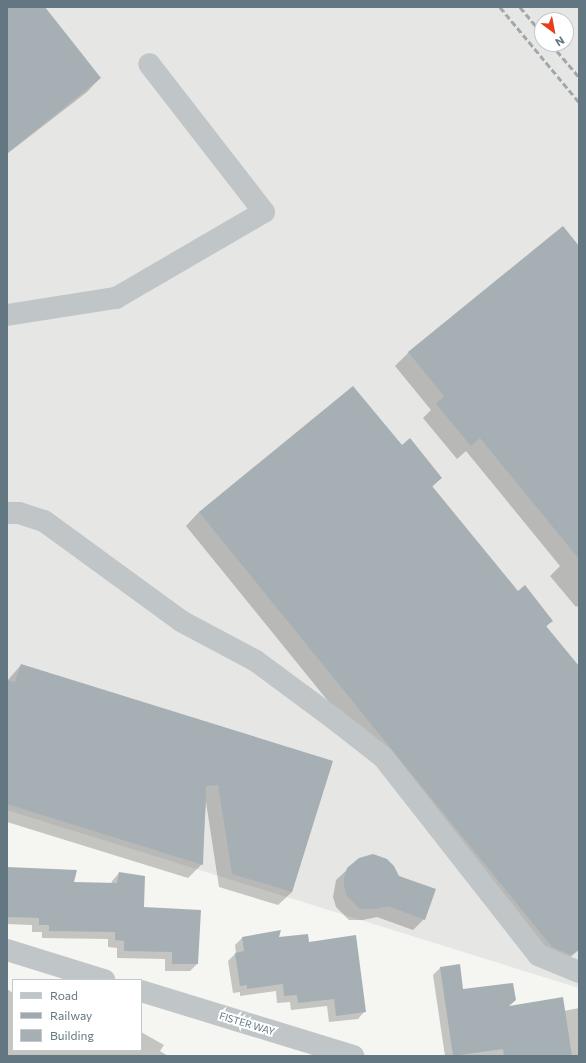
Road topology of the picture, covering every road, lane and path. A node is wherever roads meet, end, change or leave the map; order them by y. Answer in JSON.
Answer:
{"nodes":[{"id":1,"x":149,"y":64,"type":"dead end"},
{"id":2,"x":7,"y":315,"type":"edge"},
{"id":3,"x":7,"y":513,"type":"edge"},
{"id":4,"x":7,"y":950,"type":"edge"},
{"id":5,"x":579,"y":972,"type":"edge"},
{"id":6,"x":101,"y":979,"type":"edge"},
{"id":7,"x":142,"y":991,"type":"edge"},
{"id":8,"x":353,"y":1056,"type":"edge"}],
"edges":[{"from":1,"to":2,"type":"street"},
{"from":3,"to":5,"type":"street"},
{"from":4,"to":6,"type":"street"},
{"from":7,"to":8,"type":"street","name":"FISTER WAY"}]}
